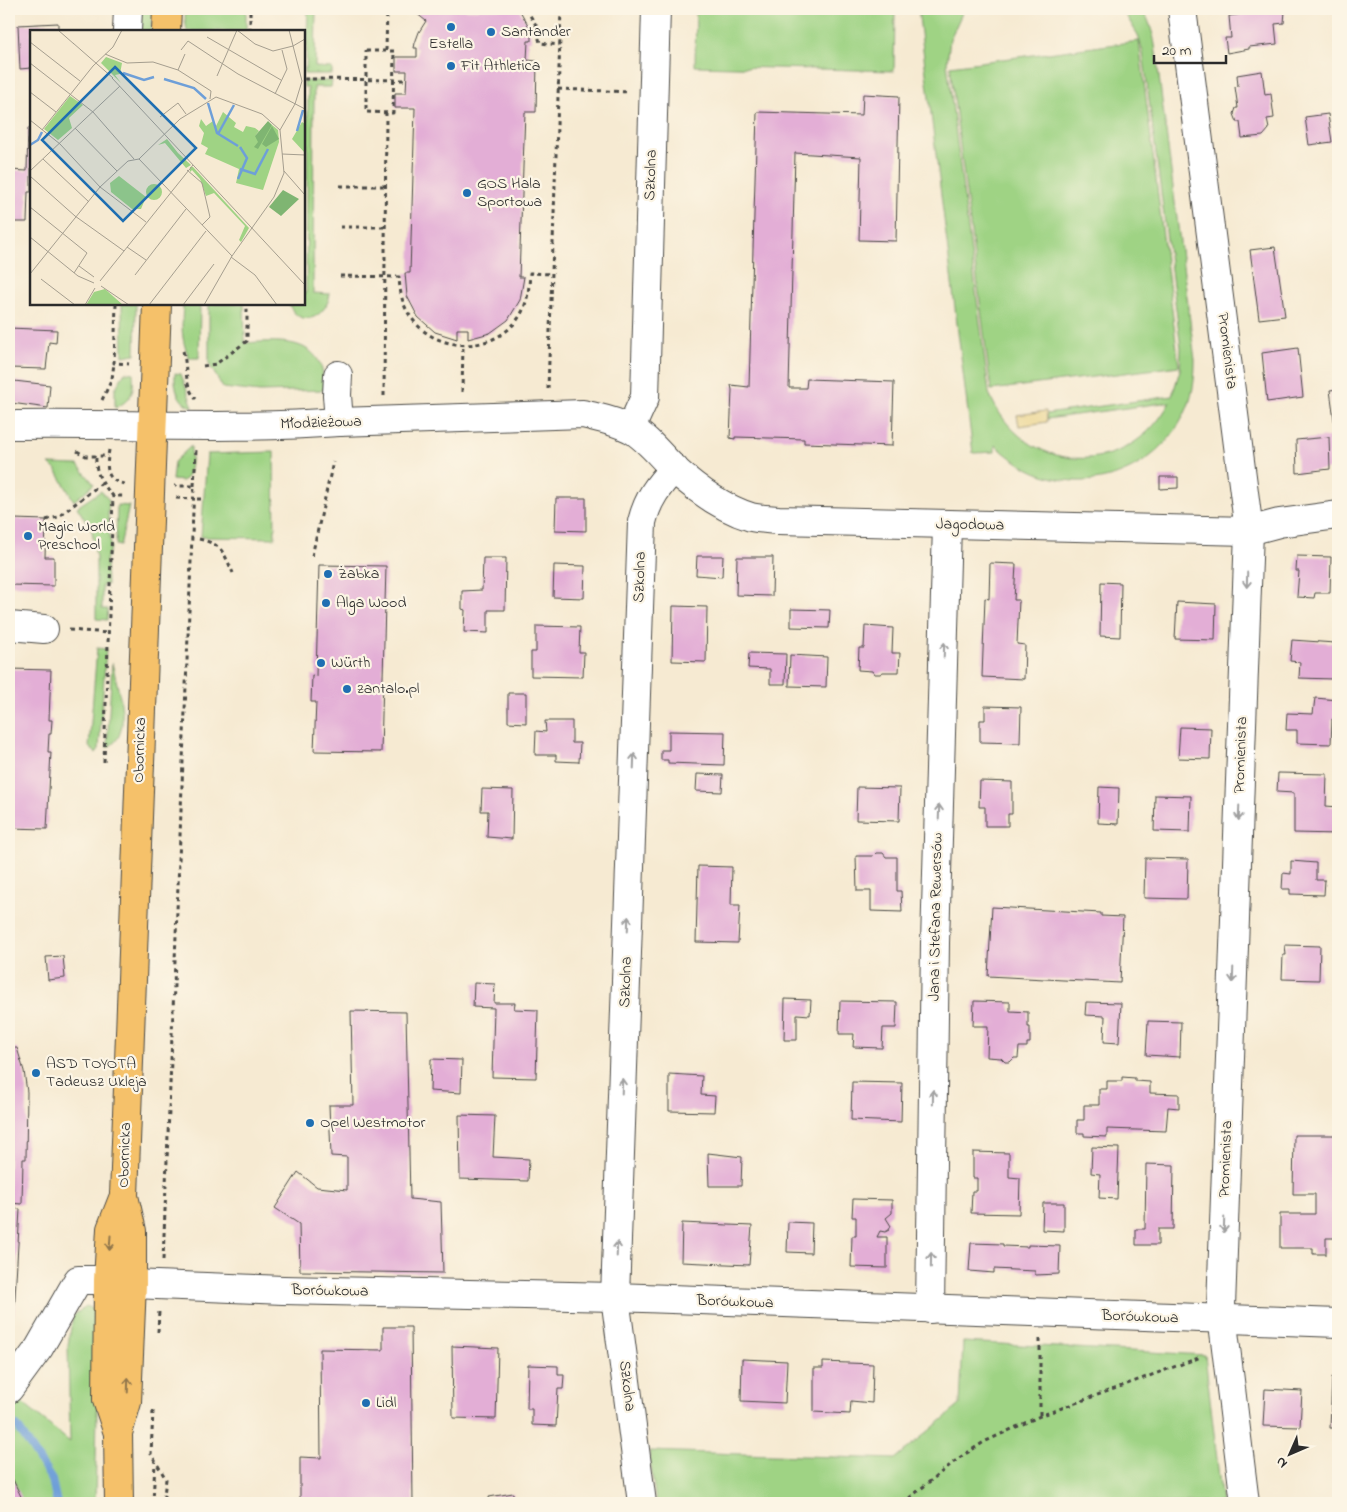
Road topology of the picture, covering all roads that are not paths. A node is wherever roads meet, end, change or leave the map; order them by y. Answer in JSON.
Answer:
{"nodes":[{"id":1,"x":128,"y":9,"type":"edge"},
{"id":2,"x":167,"y":9,"type":"edge"},
{"id":3,"x":656,"y":9,"type":"edge"},
{"id":4,"x":1182,"y":9,"type":"edge"},
{"id":5,"x":127,"y":30,"type":"edge"},
{"id":6,"x":166,"y":30,"type":"edge"},
{"id":7,"x":157,"y":305,"type":"edge"},
{"id":8,"x":338,"y":375,"type":"dead end"},
{"id":9,"x":339,"y":422,"type":"junction"},
{"id":10,"x":9,"y":425,"type":"edge"},
{"id":11,"x":152,"y":426,"type":"junction"},
{"id":12,"x":631,"y":428,"type":"junction"},
{"id":13,"x":674,"y":468,"type":"junction"},
{"id":14,"x":1338,"y":515,"type":"edge"},
{"id":15,"x":948,"y":525,"type":"junction"},
{"id":16,"x":1249,"y":532,"type":"junction"},
{"id":17,"x":9,"y":626,"type":"edge"},
{"id":18,"x":44,"y":629,"type":"road end"},
{"id":19,"x":120,"y":1282,"type":"junction"},
{"id":20,"x":615,"y":1297,"type":"junction"},
{"id":21,"x":930,"y":1309,"type":"junction"},
{"id":22,"x":1222,"y":1320,"type":"junction"},
{"id":23,"x":1338,"y":1323,"type":"edge"},
{"id":24,"x":9,"y":1389,"type":"edge"},
{"id":25,"x":119,"y":1503,"type":"edge"},
{"id":26,"x":642,"y":1503,"type":"edge"},
{"id":27,"x":1245,"y":1503,"type":"edge"}],
"edges":[{"from":1,"to":5,"type":"street"},
{"from":2,"to":6,"type":"main road"},
{"from":3,"to":12,"type":"street","name":"Szkolna"},
{"from":4,"to":16,"type":"street","name":"Promienista"},
{"from":7,"to":11,"type":"main road","name":"Obornicka"},
{"from":8,"to":9,"type":"street"},
{"from":9,"to":11,"type":"street","name":"Młodzieżowa"},
{"from":9,"to":12,"type":"street","name":"Młodzieżowa"},
{"from":10,"to":11,"type":"street","name":"Młodzieżowa"},
{"from":11,"to":19,"type":"main road","name":"Obornicka"},
{"from":12,"to":13,"type":"street","name":"Jagodowa"},
{"from":13,"to":15,"type":"street","name":"Jagodowa"},
{"from":20,"to":13,"type":"street","name":"Szkolna","one_way":true},
{"from":14,"to":16,"type":"street","name":"Jagodowa"},
{"from":15,"to":16,"type":"street","name":"Jagodowa"},
{"from":21,"to":15,"type":"street","name":"Jana i Stefana Rewersów","one_way":true},
{"from":16,"to":22,"type":"street","name":"Promienista","one_way":true},
{"from":17,"to":18,"type":"street"},
{"from":19,"to":20,"type":"street","name":"Borówkowa"},
{"from":19,"to":24,"type":"street","name":"Borówkowa"},
{"from":19,"to":25,"type":"main road","name":"Obornicka"},
{"from":20,"to":21,"type":"street","name":"Borówkowa"},
{"from":20,"to":26,"type":"street","name":"Szkolna"},
{"from":21,"to":22,"type":"street","name":"Borówkowa"},
{"from":22,"to":23,"type":"street","name":"Borówkowa"},
{"from":22,"to":27,"type":"street","name":"Promienista"}]}
